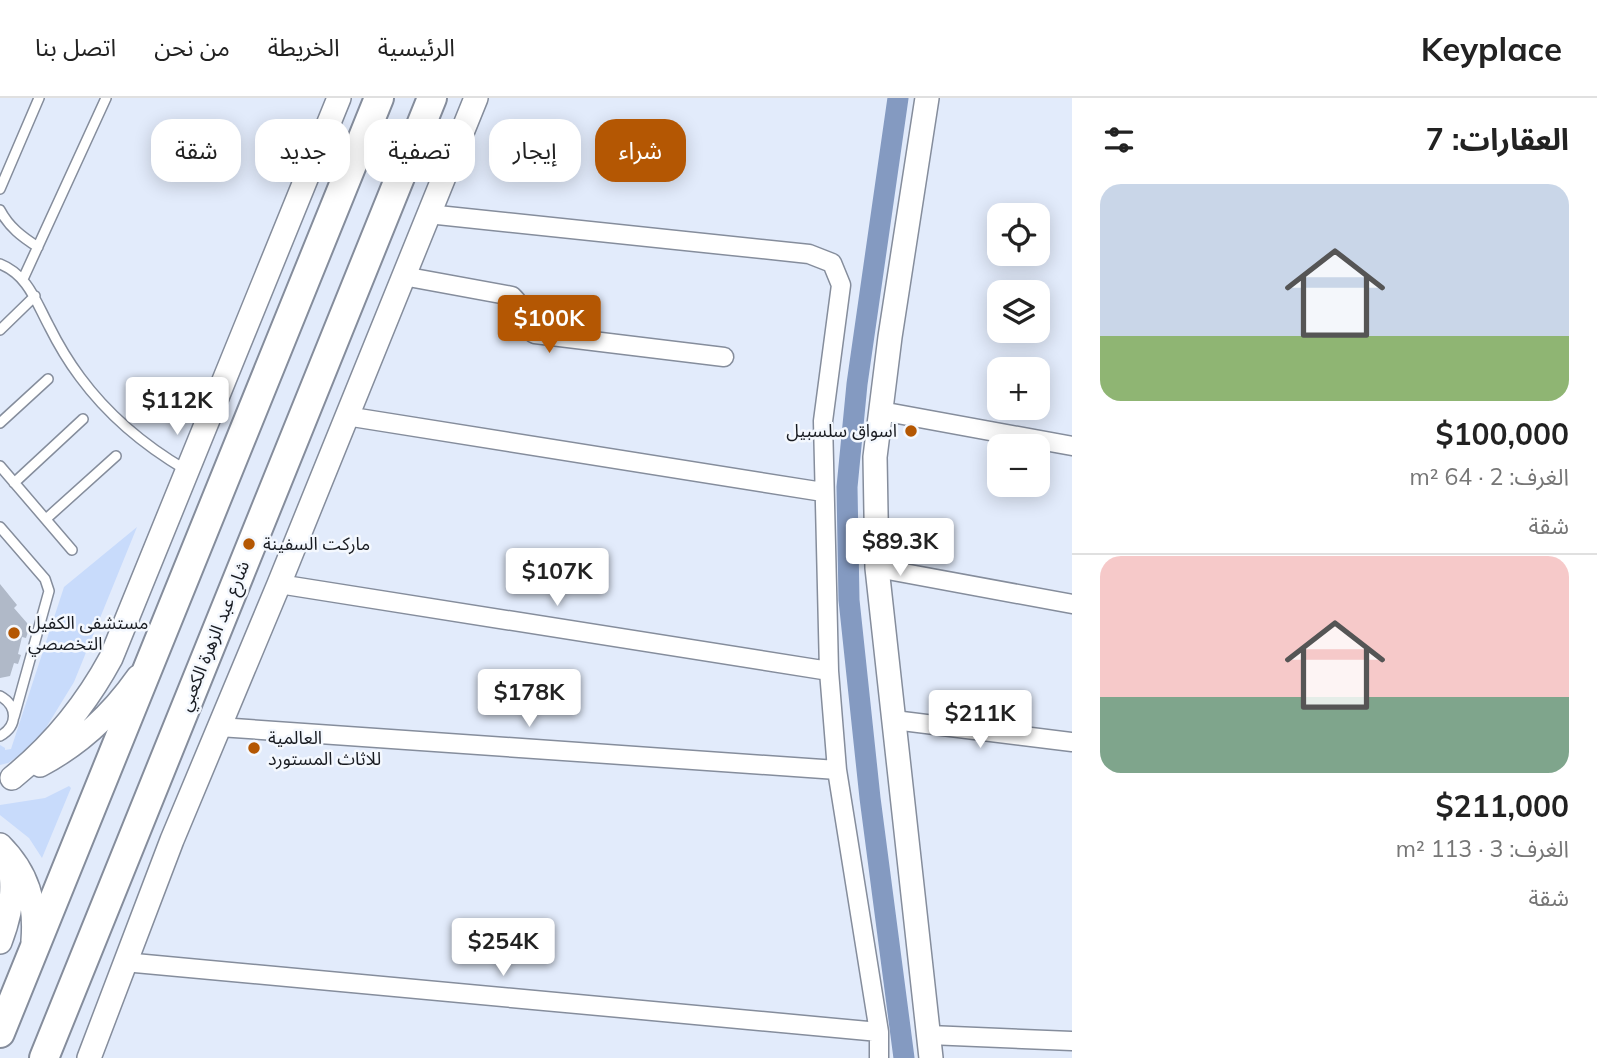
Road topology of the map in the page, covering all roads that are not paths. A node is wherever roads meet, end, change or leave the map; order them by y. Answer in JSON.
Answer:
{"nodes":[{"id":1,"x":39,"y":98,"type":"edge"},
{"id":2,"x":106,"y":98,"type":"edge"},
{"id":3,"x":339,"y":98,"type":"edge"},
{"id":4,"x":379,"y":98,"type":"edge"},
{"id":5,"x":432,"y":98,"type":"edge"},
{"id":6,"x":476,"y":98,"type":"edge"},
{"id":7,"x":927,"y":98,"type":"edge"},
{"id":8,"x":0,"y":189,"type":"edge"},
{"id":9,"x":0,"y":210,"type":"edge"},
{"id":10,"x":428,"y":214,"type":"junction"},
{"id":11,"x":38,"y":247,"type":"junction"},
{"id":12,"x":0,"y":264,"type":"edge"},
{"id":13,"x":403,"y":276,"type":"junction"},
{"id":14,"x":23,"y":279,"type":"junction"},
{"id":15,"x":35,"y":296,"type":"junction"},
{"id":16,"x":0,"y":330,"type":"edge"},
{"id":17,"x":724,"y":357,"type":"dead end"},
{"id":18,"x":48,"y":379,"type":"dead end"},
{"id":19,"x":881,"y":411,"type":"junction"},
{"id":20,"x":346,"y":416,"type":"junction"},
{"id":21,"x":83,"y":419,"type":"dead end"},
{"id":22,"x":0,"y":423,"type":"edge"},
{"id":23,"x":1072,"y":446,"type":"edge"},
{"id":24,"x":116,"y":456,"type":"dead end"},
{"id":25,"x":0,"y":466,"type":"edge"},
{"id":26,"x":187,"y":471,"type":"junction"},
{"id":27,"x":14,"y":483,"type":"junction"},
{"id":28,"x":823,"y":492,"type":"junction"},
{"id":29,"x":46,"y":519,"type":"junction"},
{"id":30,"x":0,"y":527,"type":"edge"},
{"id":31,"x":72,"y":550,"type":"dead end"},
{"id":32,"x":877,"y":568,"type":"junction"},
{"id":33,"x":279,"y":584,"type":"junction"},
{"id":34,"x":1072,"y":604,"type":"edge"},
{"id":35,"x":152,"y":657,"type":"junction"},
{"id":36,"x":829,"y":671,"type":"junction"},
{"id":37,"x":0,"y":696,"type":"edge"},
{"id":38,"x":14,"y":717,"type":"junction"},
{"id":39,"x":894,"y":720,"type":"junction"},
{"id":40,"x":219,"y":727,"type":"junction"},
{"id":41,"x":0,"y":736,"type":"edge"},
{"id":42,"x":1072,"y":742,"type":"edge"},
{"id":43,"x":837,"y":770,"type":"junction"},
{"id":44,"x":6,"y":779,"type":"edge"},
{"id":45,"x":0,"y":846,"type":"edge"},
{"id":46,"x":0,"y":942,"type":"edge"},
{"id":47,"x":33,"y":952,"type":"junction"},
{"id":48,"x":124,"y":962,"type":"junction"},
{"id":49,"x":879,"y":1032,"type":"junction"},
{"id":50,"x":0,"y":1033,"type":"edge"},
{"id":51,"x":929,"y":1035,"type":"junction"},
{"id":52,"x":1072,"y":1041,"type":"edge"},
{"id":53,"x":44,"y":1058,"type":"edge"},
{"id":54,"x":89,"y":1058,"type":"edge"},
{"id":55,"x":879,"y":1058,"type":"edge"},
{"id":56,"x":931,"y":1058,"type":"edge"}],
"edges":[{"from":1,"to":8,"type":"lane"},
{"from":2,"to":11,"type":"lane"},
{"from":3,"to":26,"type":"street"},
{"from":4,"to":35,"type":"main road"},
{"from":5,"to":53,"type":"main road","name":"شارع عبد الزهرة الكعبي"},
{"from":6,"to":10,"type":"street"},
{"from":7,"to":19,"type":"street"},
{"from":9,"to":11,"type":"lane"},
{"from":10,"to":13,"type":"street"},
{"from":10,"to":28,"type":"street"},
{"from":11,"to":14,"type":"lane"},
{"from":12,"to":14,"type":"lane"},
{"from":13,"to":17,"type":"street"},
{"from":13,"to":20,"type":"street"},
{"from":14,"to":15,"type":"lane"},
{"from":15,"to":16,"type":"lane"},
{"from":15,"to":26,"type":"lane"},
{"from":18,"to":22,"type":"lane"},
{"from":19,"to":23,"type":"street"},
{"from":19,"to":32,"type":"street"},
{"from":20,"to":28,"type":"street"},
{"from":20,"to":33,"type":"street"},
{"from":21,"to":27,"type":"lane"},
{"from":24,"to":29,"type":"lane"},
{"from":25,"to":27,"type":"lane"},
{"from":26,"to":44,"type":"street"},
{"from":27,"to":29,"type":"lane"},
{"from":28,"to":36,"type":"street"},
{"from":29,"to":31,"type":"lane"},
{"from":30,"to":38,"type":"lane"},
{"from":32,"to":34,"type":"street"},
{"from":32,"to":39,"type":"street"},
{"from":33,"to":36,"type":"street"},
{"from":33,"to":40,"type":"street"},
{"from":35,"to":44,"type":"street"},
{"from":35,"to":47,"type":"main road"},
{"from":36,"to":43,"type":"street"},
{"from":37,"to":38,"type":"lane"},
{"from":38,"to":41,"type":"lane"},
{"from":39,"to":42,"type":"street"},
{"from":39,"to":51,"type":"street"},
{"from":40,"to":43,"type":"street"},
{"from":40,"to":48,"type":"street"},
{"from":43,"to":49,"type":"street"},
{"from":45,"to":46,"type":"street"},
{"from":45,"to":47,"type":"street"},
{"from":47,"to":50,"type":"main road"},
{"from":48,"to":49,"type":"street"},
{"from":48,"to":54,"type":"street"},
{"from":49,"to":55,"type":"street"},
{"from":51,"to":52,"type":"street"},
{"from":51,"to":56,"type":"street"}]}
